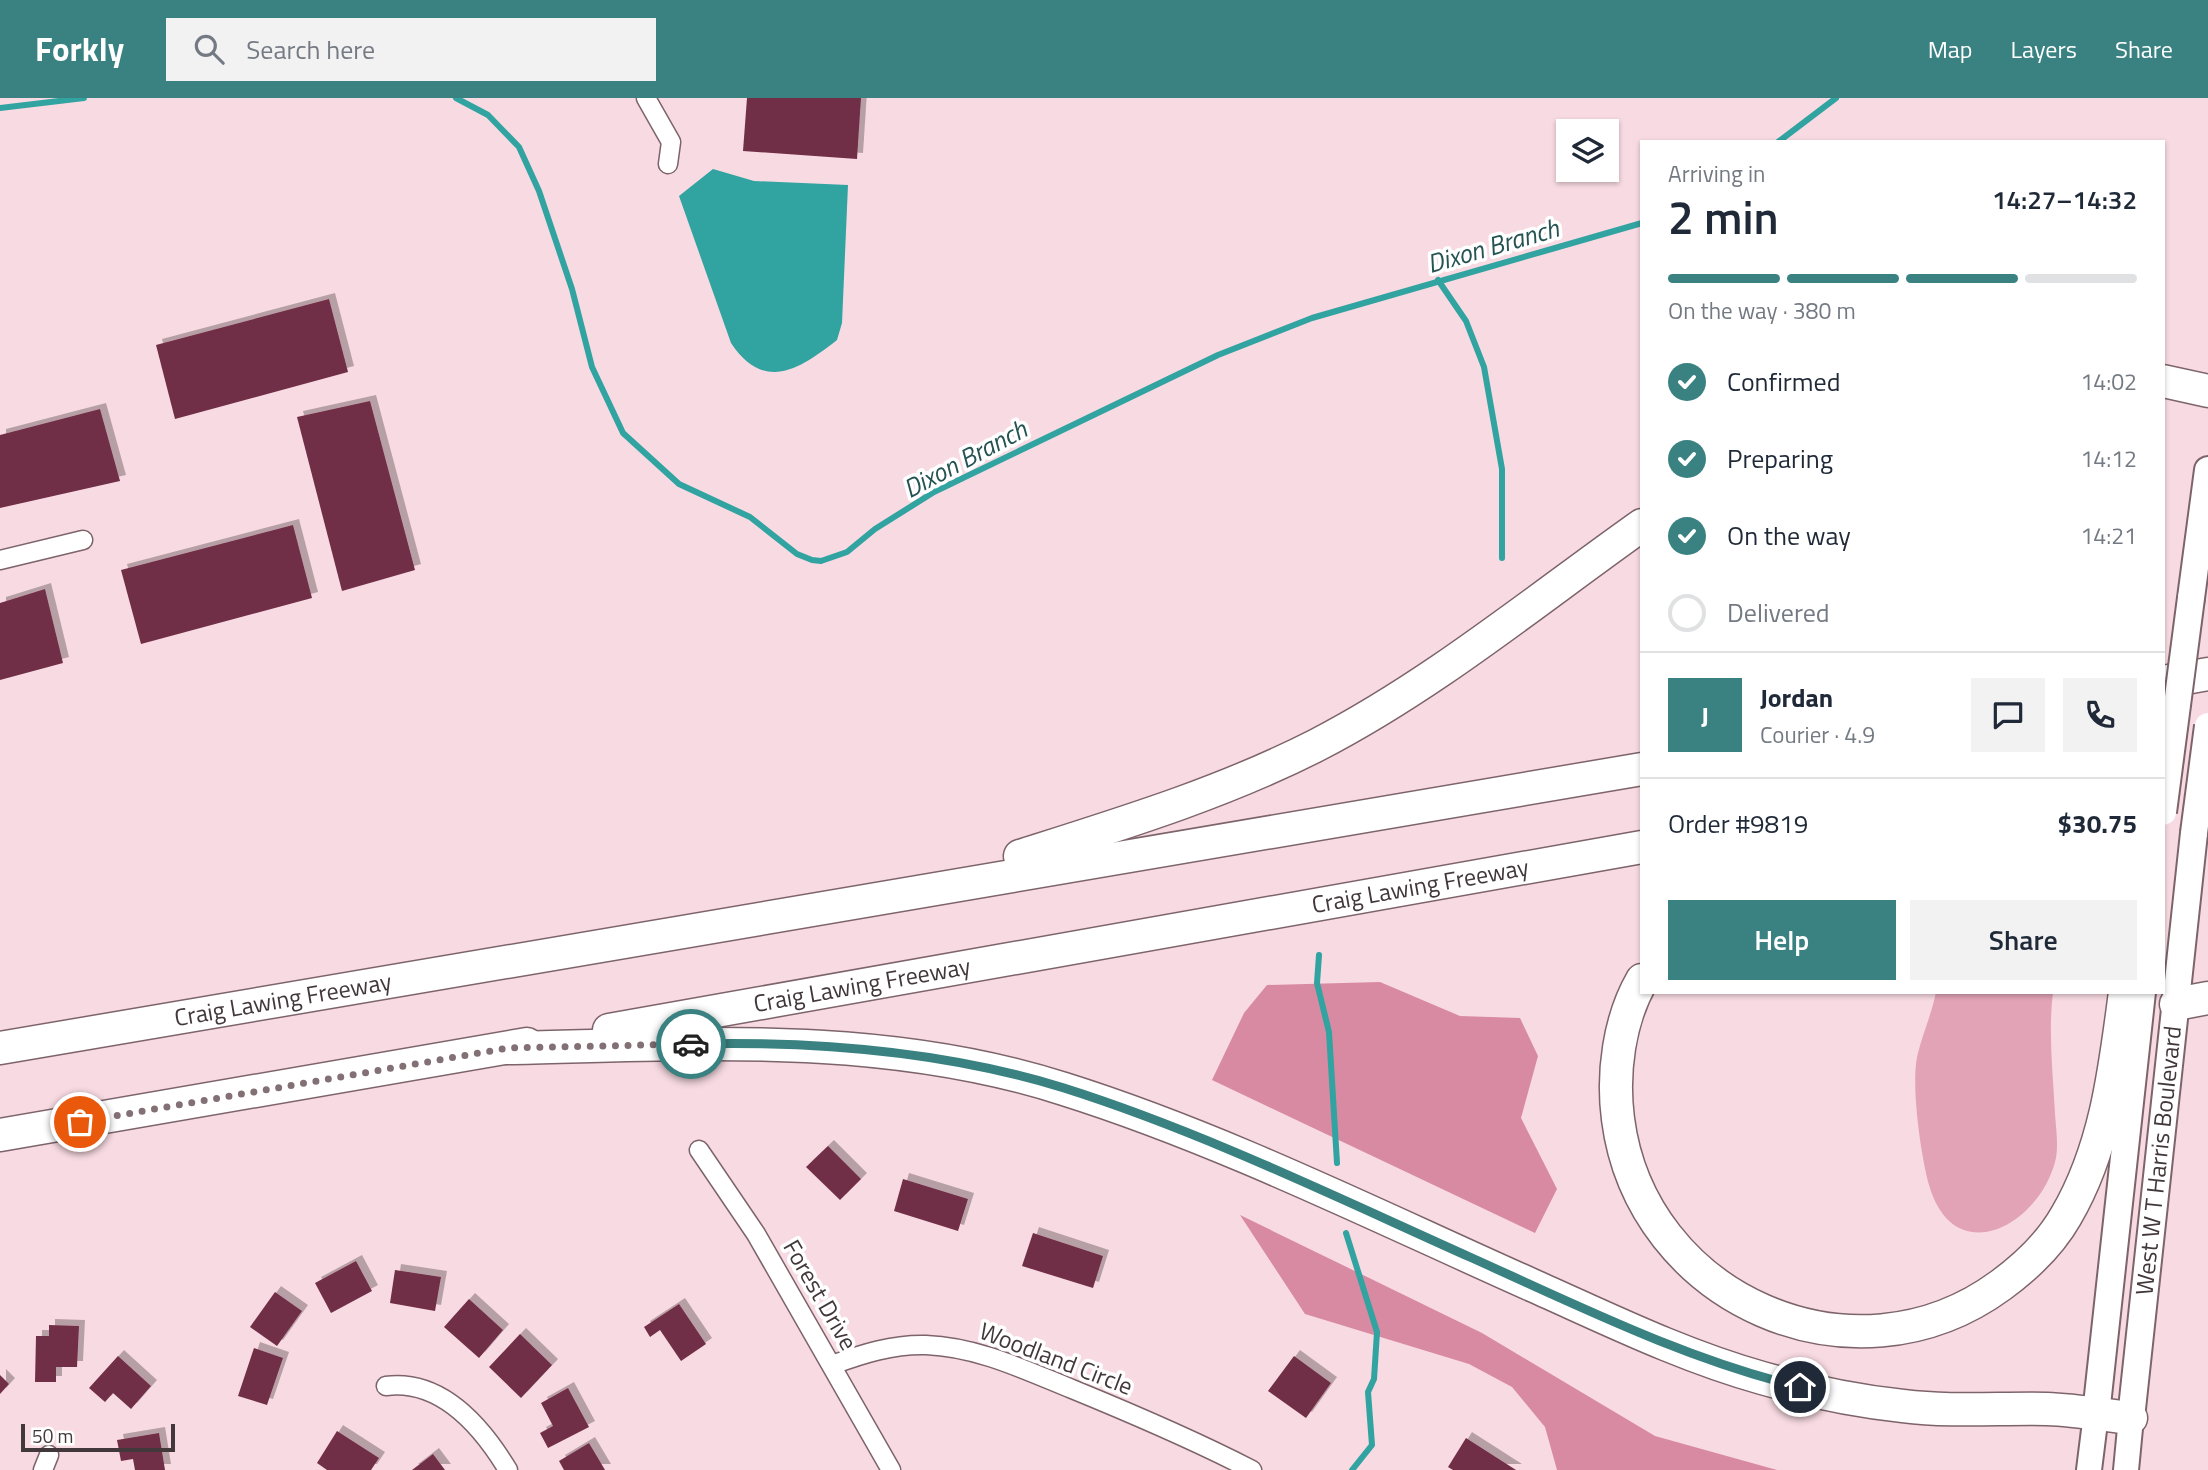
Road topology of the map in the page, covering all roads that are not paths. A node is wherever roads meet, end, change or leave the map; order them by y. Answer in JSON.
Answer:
{"nodes":[{"id":1,"x":646,"y":98,"type":"edge"},
{"id":2,"x":668,"y":164,"type":"dead end"},
{"id":3,"x":2165,"y":381,"type":"edge"},
{"id":4,"x":2208,"y":390,"type":"edge"},
{"id":5,"x":2208,"y":470,"type":"edge"},
{"id":6,"x":1640,"y":526,"type":"edge"},
{"id":7,"x":83,"y":540,"type":"dead end"},
{"id":8,"x":0,"y":560,"type":"edge"},
{"id":9,"x":2208,"y":674,"type":"edge"},
{"id":10,"x":2165,"y":682,"type":"edge"},
{"id":11,"x":2208,"y":726,"type":"edge"},
{"id":12,"x":2208,"y":747,"type":"edge"},
{"id":13,"x":2165,"y":755,"type":"edge"},
{"id":14,"x":1640,"y":769,"type":"edge"},
{"id":15,"x":2165,"y":797,"type":"edge"},
{"id":16,"x":1640,"y":848,"type":"edge"},
{"id":17,"x":908,"y":891,"type":"junction"},
{"id":18,"x":1640,"y":984,"type":"edge"},
{"id":19,"x":2125,"y":994,"type":"edge"},
{"id":20,"x":2142,"y":994,"type":"edge"},
{"id":21,"x":2208,"y":998,"type":"edge"},
{"id":22,"x":2176,"y":1004,"type":"junction"},
{"id":23,"x":0,"y":1048,"type":"edge"},
{"id":24,"x":508,"y":1048,"type":"junction"},
{"id":25,"x":0,"y":1135,"type":"edge"},
{"id":26,"x":699,"y":1150,"type":"dead end"},
{"id":27,"x":832,"y":1365,"type":"junction"},
{"id":28,"x":386,"y":1386,"type":"dead end"},
{"id":29,"x":2096,"y":1414,"type":"junction"},
{"id":30,"x":2132,"y":1418,"type":"junction"},
{"id":31,"x":508,"y":1470,"type":"edge"},
{"id":32,"x":891,"y":1470,"type":"edge"},
{"id":33,"x":1252,"y":1470,"type":"edge"},
{"id":34,"x":2089,"y":1470,"type":"edge"},
{"id":35,"x":2126,"y":1470,"type":"edge"}],
"edges":[{"from":1,"to":2,"type":"street"},
{"from":3,"to":4,"type":"highway"},
{"from":5,"to":15,"type":"main road","bridge":true},
{"from":6,"to":17,"type":"highway"},
{"from":7,"to":8,"type":"street"},
{"from":9,"to":10,"type":"highway"},
{"from":11,"to":22,"type":"main road","name":"West W T Harris Boulevard","bridge":true},
{"from":12,"to":13,"type":"highway"},
{"from":14,"to":17,"type":"highway","name":"Craig Lawing Freeway"},
{"from":16,"to":24,"type":"highway","name":"Craig Lawing Freeway"},
{"from":17,"to":23,"type":"highway","name":"Craig Lawing Freeway"},
{"from":18,"to":19,"type":"highway"},
{"from":20,"to":29,"type":"main road","name":"West W T Harris Boulevard"},
{"from":21,"to":22,"type":"highway"},
{"from":22,"to":30,"type":"main road","name":"West W T Harris Boulevard"},
{"from":24,"to":25,"type":"highway","name":"Craig Lawing Freeway"},
{"from":24,"to":29,"type":"highway"},
{"from":26,"to":27,"type":"street","name":"Forest Drive"},
{"from":27,"to":32,"type":"street","name":"Forest Drive"},
{"from":27,"to":33,"type":"street","name":"Woodland Circle"},
{"from":28,"to":31,"type":"street"},
{"from":29,"to":30,"type":"highway"},
{"from":29,"to":34,"type":"main road","name":"West W T Harris Boulevard"},
{"from":30,"to":35,"type":"main road","name":"West W T Harris Boulevard"}]}
